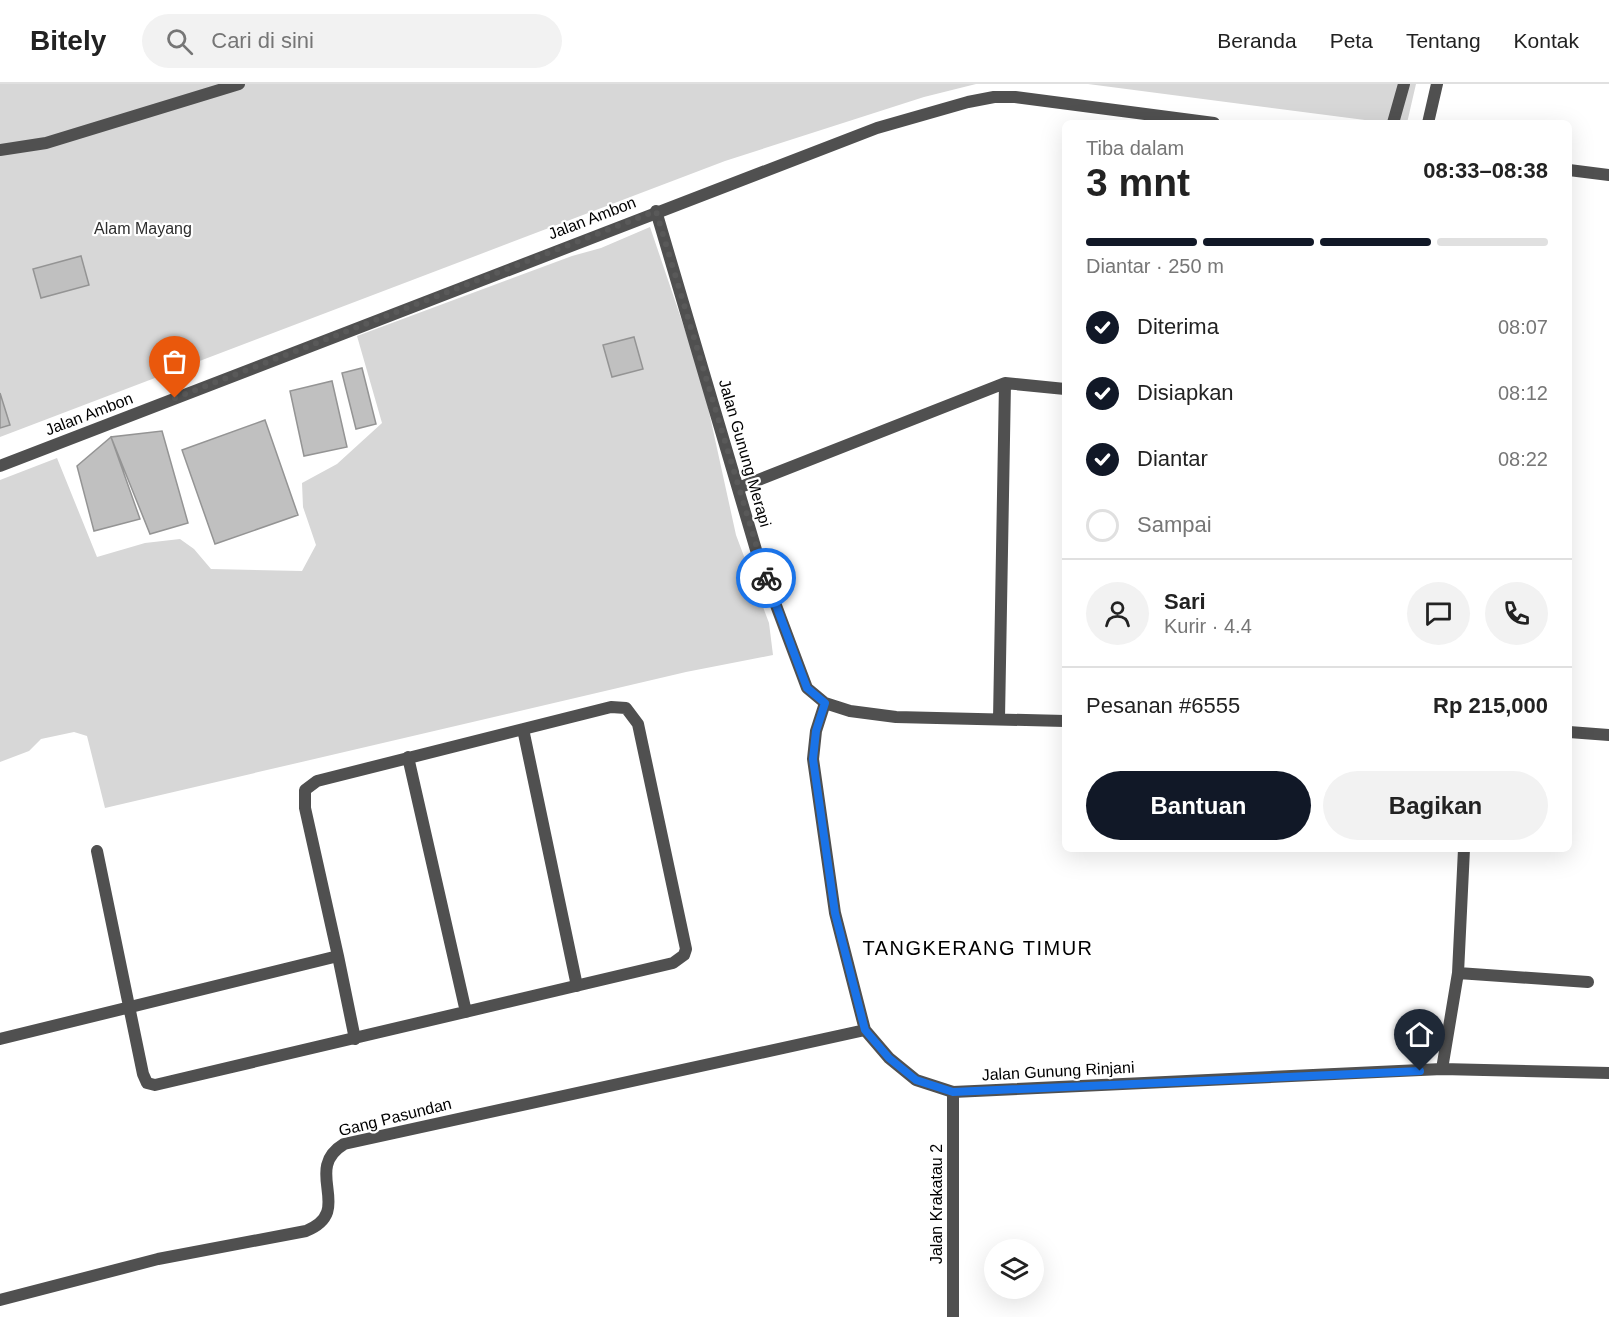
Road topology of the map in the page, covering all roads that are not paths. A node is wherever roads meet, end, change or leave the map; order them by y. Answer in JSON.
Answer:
{"nodes":[{"id":1,"x":239,"y":84,"type":"edge"},
{"id":2,"x":1404,"y":84,"type":"edge"},
{"id":3,"x":1437,"y":84,"type":"edge"},
{"id":4,"x":1192,"y":120,"type":"edge"},
{"id":5,"x":1395,"y":120,"type":"edge"},
{"id":6,"x":1429,"y":120,"type":"edge"},
{"id":7,"x":0,"y":150,"type":"edge"},
{"id":8,"x":1572,"y":170,"type":"edge"},
{"id":9,"x":1609,"y":175,"type":"edge"},
{"id":10,"x":656,"y":211,"type":"junction"},
{"id":11,"x":1005,"y":383,"type":"junction"},
{"id":12,"x":1062,"y":389,"type":"edge"},
{"id":13,"x":0,"y":466,"type":"edge"},
{"id":14,"x":738,"y":488,"type":"junction"},
{"id":15,"x":825,"y":703,"type":"junction"},
{"id":16,"x":999,"y":719,"type":"junction"},
{"id":17,"x":1062,"y":721,"type":"edge"},
{"id":18,"x":523,"y":729,"type":"junction"},
{"id":19,"x":1572,"y":732,"type":"edge"},
{"id":20,"x":1609,"y":735,"type":"edge"},
{"id":21,"x":408,"y":758,"type":"junction"},
{"id":22,"x":97,"y":851,"type":"dead end"},
{"id":23,"x":1464,"y":852,"type":"edge"},
{"id":24,"x":338,"y":956,"type":"junction"},
{"id":25,"x":1458,"y":973,"type":"junction"},
{"id":26,"x":1588,"y":982,"type":"dead end"},
{"id":27,"x":577,"y":986,"type":"junction"},
{"id":28,"x":129,"y":1007,"type":"junction"},
{"id":29,"x":466,"y":1012,"type":"junction"},
{"id":30,"x":865,"y":1030,"type":"junction"},
{"id":31,"x":355,"y":1039,"type":"junction"},
{"id":32,"x":0,"y":1040,"type":"edge"},
{"id":33,"x":1442,"y":1070,"type":"junction"},
{"id":34,"x":1609,"y":1073,"type":"edge"},
{"id":35,"x":953,"y":1092,"type":"junction"},
{"id":36,"x":0,"y":1300,"type":"edge"},
{"id":37,"x":952,"y":1317,"type":"edge"}],
"edges":[{"from":1,"to":7,"type":"street"},
{"from":2,"to":5,"type":"street"},
{"from":3,"to":6,"type":"street"},
{"from":4,"to":10,"type":"street","name":"Jalan Ambon"},
{"from":8,"to":9,"type":"street"},
{"from":10,"to":13,"type":"street","name":"Jalan Ambon"},
{"from":10,"to":14,"type":"street","name":"Jalan Gunung Merapi"},
{"from":11,"to":12,"type":"street"},
{"from":11,"to":14,"type":"street"},
{"from":11,"to":16,"type":"street"},
{"from":14,"to":15,"type":"street","name":"Jalan Gunung Merapi"},
{"from":15,"to":16,"type":"street","name":"Jalan Gunung Merapi"},
{"from":15,"to":30,"type":"street","name":"Jalan Gunung Rinjani"},
{"from":16,"to":17,"type":"street","name":"Jalan Gunung Merapi"},
{"from":18,"to":21,"type":"street"},
{"from":18,"to":27,"type":"street"},
{"from":18,"to":27,"type":"street"},
{"from":19,"to":20,"type":"street"},
{"from":21,"to":24,"type":"street"},
{"from":21,"to":29,"type":"street"},
{"from":22,"to":28,"type":"street"},
{"from":23,"to":25,"type":"street"},
{"from":24,"to":28,"type":"street"},
{"from":24,"to":31,"type":"street"},
{"from":25,"to":26,"type":"street"},
{"from":25,"to":33,"type":"street"},
{"from":27,"to":29,"type":"street"},
{"from":28,"to":31,"type":"street"},
{"from":28,"to":32,"type":"street"},
{"from":29,"to":31,"type":"street"},
{"from":30,"to":35,"type":"street","name":"Jalan Gunung Rinjani"},
{"from":30,"to":36,"type":"street","name":"Gang Pasundan"},
{"from":33,"to":34,"type":"street","name":"Jalan Gunung Rinjani"},
{"from":33,"to":35,"type":"street","name":"Jalan Gunung Rinjani"},
{"from":35,"to":37,"type":"street","name":"Jalan Krakatau 2"}]}
